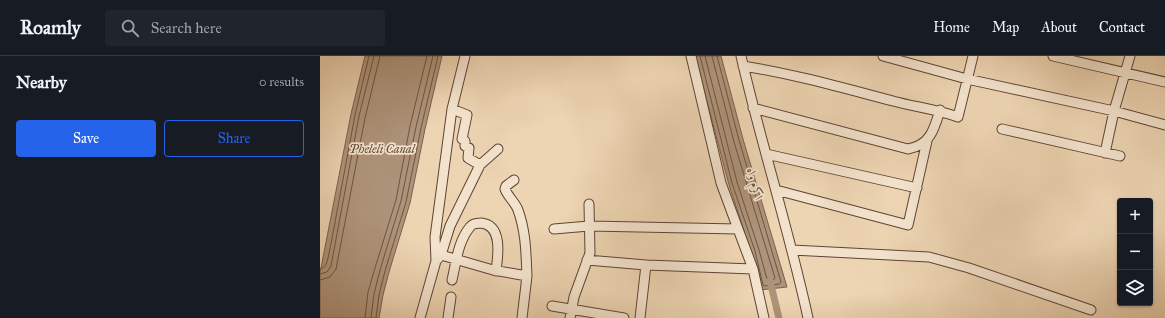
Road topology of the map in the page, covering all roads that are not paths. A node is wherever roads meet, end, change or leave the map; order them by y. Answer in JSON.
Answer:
{"nodes":[{"id":1,"x":465,"y":56,"type":"edge"},
{"id":2,"x":691,"y":56,"type":"edge"},
{"id":3,"x":741,"y":56,"type":"edge"},
{"id":4,"x":883,"y":56,"type":"edge"},
{"id":5,"x":973,"y":56,"type":"edge"},
{"id":6,"x":1053,"y":56,"type":"edge"},
{"id":7,"x":1130,"y":56,"type":"edge"},
{"id":8,"x":743,"y":66,"type":"junction"},
{"id":9,"x":1125,"y":72,"type":"junction"},
{"id":10,"x":967,"y":79,"type":"junction"},
{"id":11,"x":1165,"y":82,"type":"edge"},
{"id":12,"x":753,"y":108,"type":"junction"},
{"id":13,"x":452,"y":109,"type":"junction"},
{"id":14,"x":940,"y":110,"type":"junction"},
{"id":15,"x":1114,"y":111,"type":"junction"},
{"id":16,"x":1165,"y":125,"type":"edge"},
{"id":17,"x":1002,"y":129,"type":"dead end"},
{"id":18,"x":927,"y":141,"type":"junction"},
{"id":19,"x":498,"y":149,"type":"dead end"},
{"id":20,"x":1105,"y":153,"type":"junction"},
{"id":21,"x":766,"y":154,"type":"junction"},
{"id":22,"x":1120,"y":156,"type":"dead end"},
{"id":23,"x":480,"y":164,"type":"junction"},
{"id":24,"x":514,"y":180,"type":"dead end"},
{"id":25,"x":917,"y":188,"type":"junction"},
{"id":26,"x":776,"y":190,"type":"junction"},
{"id":27,"x":589,"y":204,"type":"dead end"},
{"id":28,"x":589,"y":226,"type":"junction"},
{"id":29,"x":554,"y":229,"type":"dead end"},
{"id":30,"x":738,"y":229,"type":"junction"},
{"id":31,"x":792,"y":250,"type":"junction"},
{"id":32,"x":438,"y":258,"type":"junction"},
{"id":33,"x":457,"y":260,"type":"junction"},
{"id":34,"x":587,"y":260,"type":"junction"},
{"id":35,"x":646,"y":265,"type":"junction"},
{"id":36,"x":752,"y":269,"type":"junction"},
{"id":37,"x":496,"y":271,"type":"junction"},
{"id":38,"x":527,"y":276,"type":"junction"},
{"id":39,"x":452,"y":280,"type":"dead end"},
{"id":40,"x":451,"y":297,"type":"dead end"},
{"id":41,"x":552,"y":306,"type":"dead end"},
{"id":42,"x":1091,"y":310,"type":"dead end"},
{"id":43,"x":571,"y":314,"type":"edge"},
{"id":44,"x":420,"y":318,"type":"edge"},
{"id":45,"x":448,"y":318,"type":"edge"},
{"id":46,"x":522,"y":318,"type":"edge"},
{"id":47,"x":624,"y":318,"type":"edge"},
{"id":48,"x":640,"y":318,"type":"edge"},
{"id":49,"x":764,"y":318,"type":"edge"},
{"id":50,"x":808,"y":318,"type":"edge"}],
"edges":[{"from":1,"to":13,"type":"street"},
{"from":2,"to":30,"type":"street"},
{"from":3,"to":8,"type":"street"},
{"from":4,"to":10,"type":"street"},
{"from":5,"to":10,"type":"street"},
{"from":6,"to":9,"type":"street"},
{"from":7,"to":9,"type":"street"},
{"from":8,"to":12,"type":"street"},
{"from":8,"to":14,"type":"street"},
{"from":9,"to":11,"type":"street"},
{"from":9,"to":15,"type":"street"},
{"from":10,"to":14,"type":"street"},
{"from":10,"to":15,"type":"street"},
{"from":12,"to":18,"type":"street"},
{"from":12,"to":21,"type":"street"},
{"from":13,"to":23,"type":"street"},
{"from":13,"to":32,"type":"street"},
{"from":14,"to":18,"type":"street"},
{"from":15,"to":16,"type":"street"},
{"from":15,"to":20,"type":"street"},
{"from":17,"to":20,"type":"street"},
{"from":18,"to":25,"type":"street"},
{"from":19,"to":23,"type":"street"},
{"from":20,"to":22,"type":"street"},
{"from":21,"to":25,"type":"street"},
{"from":21,"to":26,"type":"street"},
{"from":23,"to":32,"type":"street"},
{"from":24,"to":38,"type":"street"},
{"from":25,"to":26,"type":"street"},
{"from":26,"to":31,"type":"street"},
{"from":27,"to":28,"type":"street"},
{"from":28,"to":29,"type":"street"},
{"from":28,"to":30,"type":"street"},
{"from":28,"to":34,"type":"street"},
{"from":30,"to":36,"type":"street"},
{"from":31,"to":42,"type":"street"},
{"from":31,"to":50,"type":"street"},
{"from":32,"to":33,"type":"street"},
{"from":32,"to":44,"type":"street"},
{"from":33,"to":37,"type":"street"},
{"from":33,"to":37,"type":"street"},
{"from":33,"to":39,"type":"street"},
{"from":34,"to":35,"type":"street"},
{"from":34,"to":43,"type":"street"},
{"from":35,"to":36,"type":"street"},
{"from":35,"to":48,"type":"street"},
{"from":36,"to":49,"type":"street"},
{"from":37,"to":38,"type":"street"},
{"from":38,"to":46,"type":"street"},
{"from":40,"to":45,"type":"street"},
{"from":41,"to":43,"type":"street"},
{"from":43,"to":47,"type":"street"}]}
